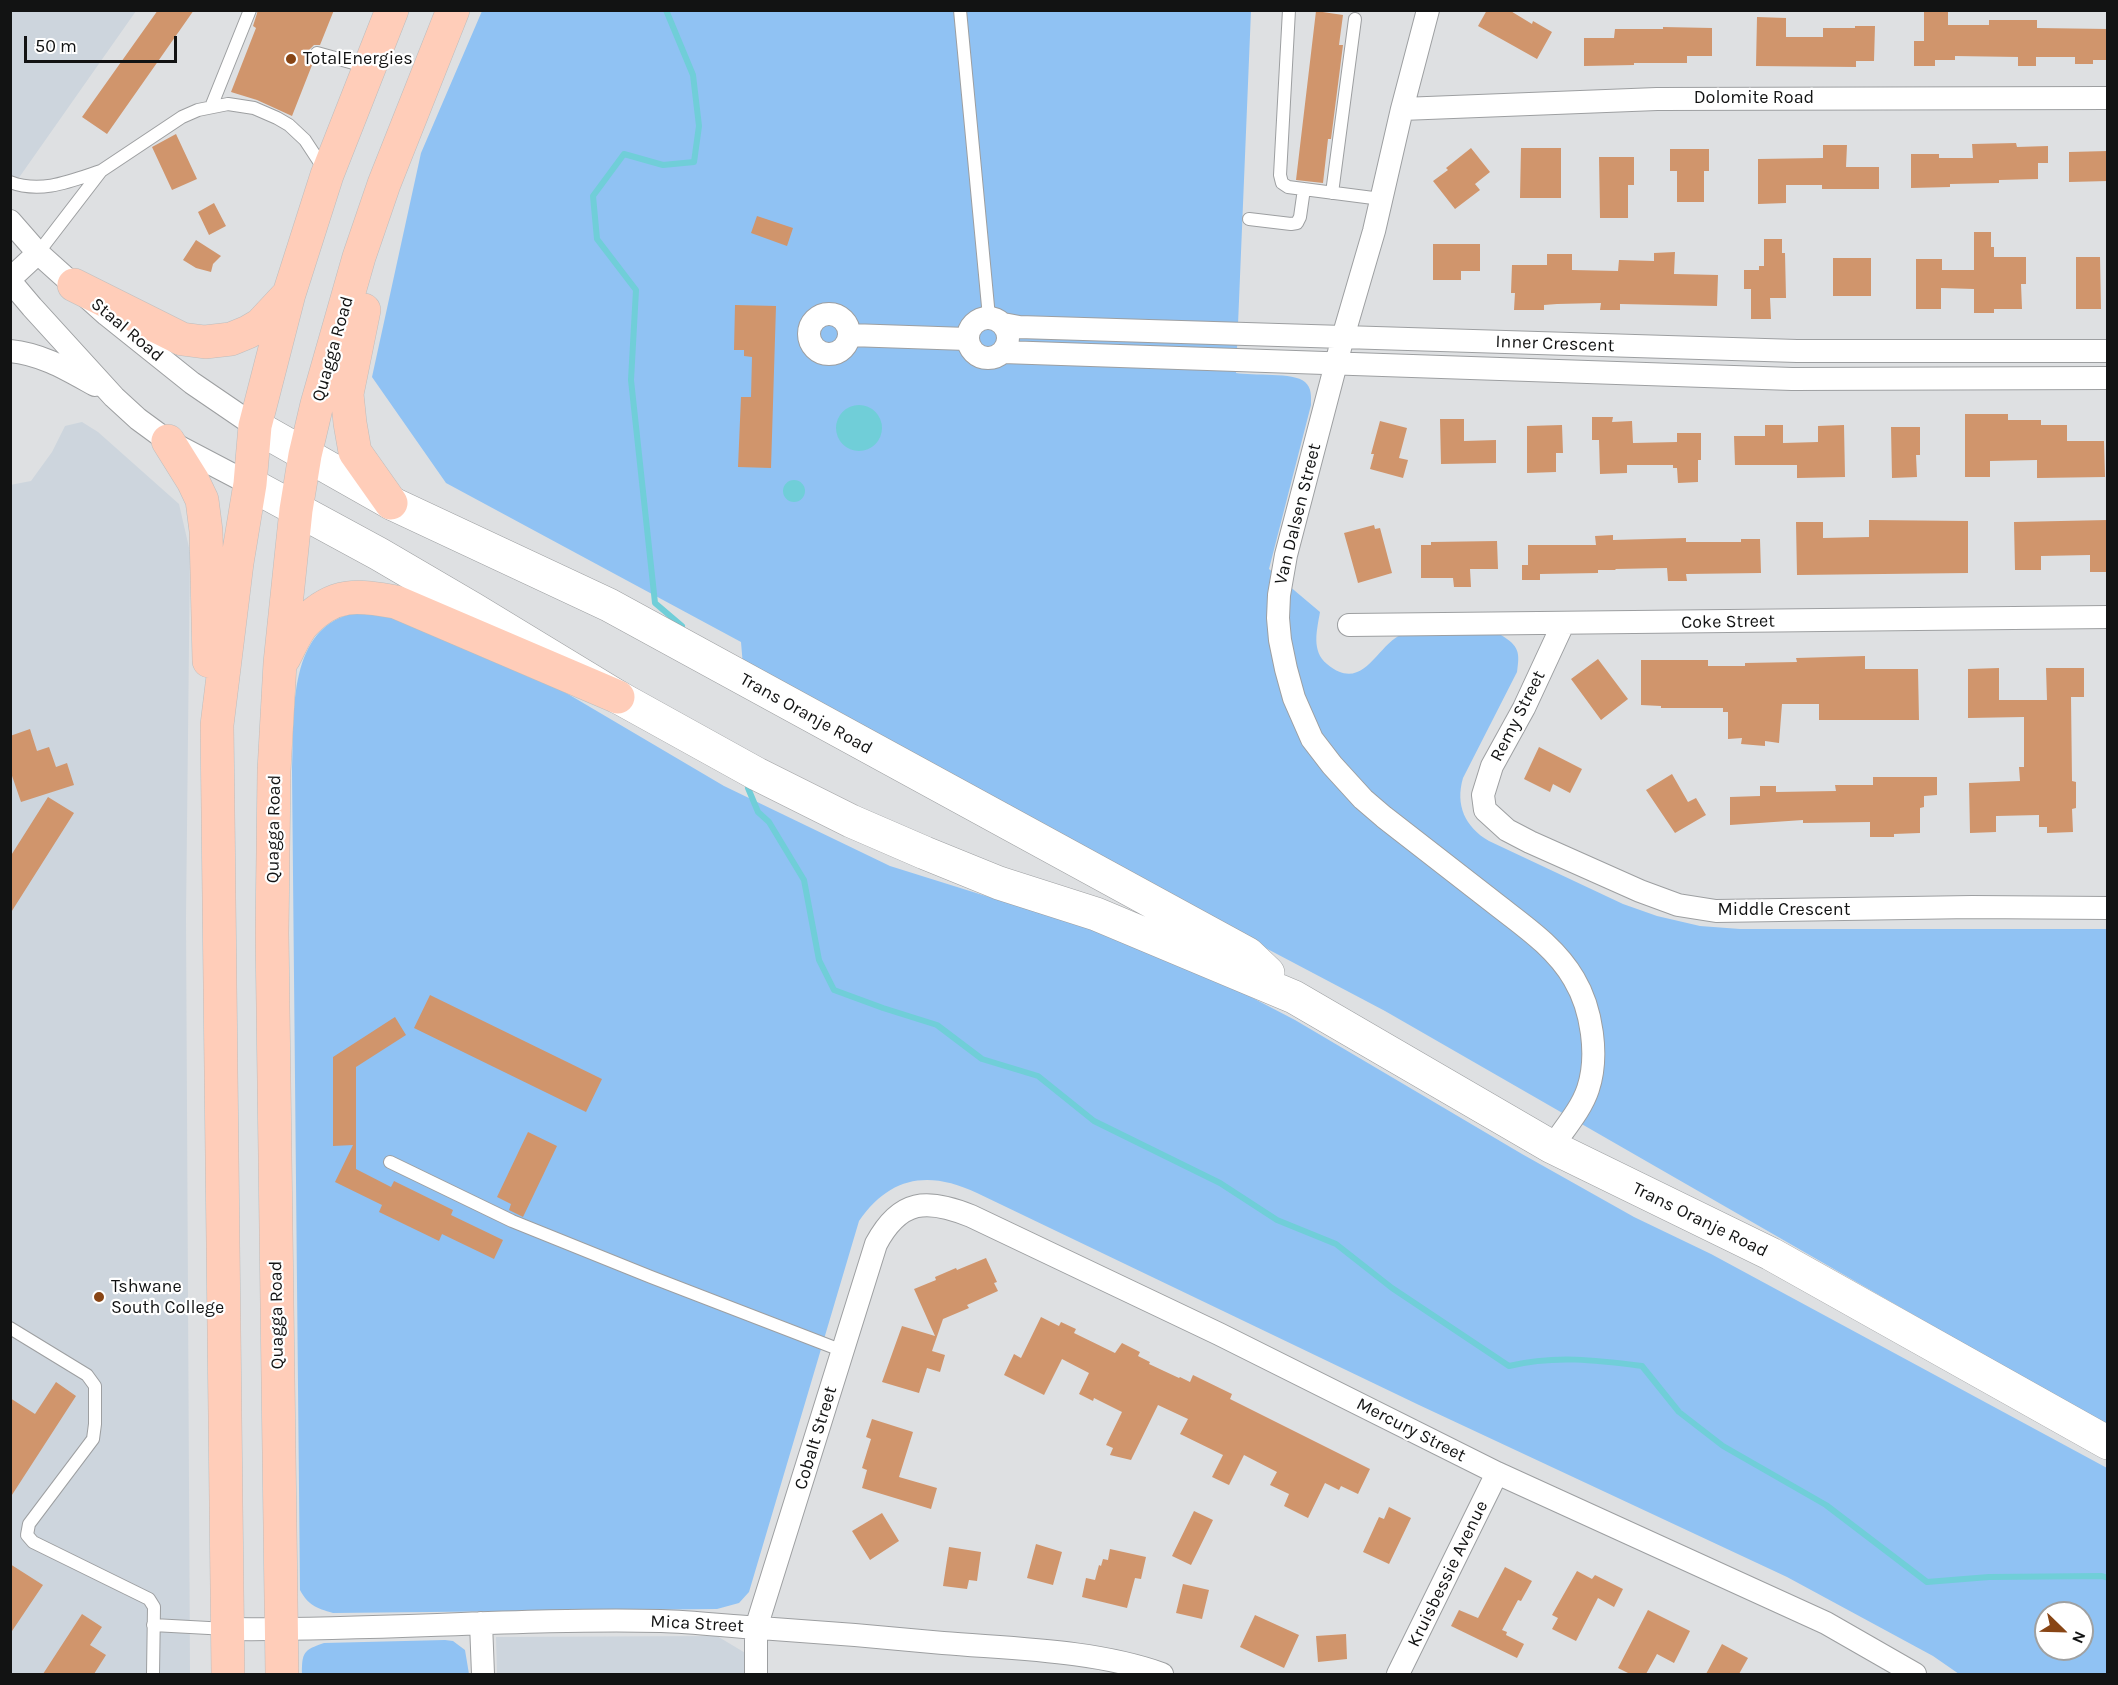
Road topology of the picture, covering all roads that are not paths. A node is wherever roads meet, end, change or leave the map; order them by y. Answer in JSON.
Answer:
{"nodes":[{"id":1,"x":250,"y":10,"type":"edge"},
{"id":2,"x":392,"y":10,"type":"edge"},
{"id":3,"x":453,"y":10,"type":"edge"},
{"id":4,"x":960,"y":10,"type":"edge"},
{"id":5,"x":1289,"y":10,"type":"edge"},
{"id":6,"x":1425,"y":11,"type":"edge"},
{"id":7,"x":1355,"y":19,"type":"dead end"},
{"id":8,"x":316,"y":53,"type":"dead end"},
{"id":9,"x":369,"y":67,"type":"junction"},
{"id":10,"x":2108,"y":98,"type":"edge"},
{"id":11,"x":211,"y":107,"type":"junction"},
{"id":12,"x":1402,"y":109,"type":"junction"},
{"id":13,"x":101,"y":171,"type":"junction"},
{"id":14,"x":327,"y":175,"type":"junction"},
{"id":15,"x":10,"y":182,"type":"edge"},
{"id":16,"x":384,"y":184,"type":"junction"},
{"id":17,"x":1304,"y":189,"type":"junction"},
{"id":18,"x":1332,"y":193,"type":"junction"},
{"id":19,"x":1381,"y":199,"type":"junction"},
{"id":20,"x":1249,"y":219,"type":"dead end"},
{"id":21,"x":10,"y":221,"type":"edge"},
{"id":22,"x":38,"y":254,"type":"junction"},
{"id":23,"x":10,"y":280,"type":"edge"},
{"id":24,"x":74,"y":285,"type":"junction"},
{"id":25,"x":289,"y":294,"type":"junction"},
{"id":26,"x":996,"y":321,"type":"junction"},
{"id":27,"x":850,"y":335,"type":"dead end"},
{"id":28,"x":1343,"y":338,"type":"junction"},
{"id":29,"x":967,"y":339,"type":"junction"},
{"id":30,"x":10,"y":351,"type":"edge"},
{"id":31,"x":2108,"y":351,"type":"edge"},
{"id":32,"x":1003,"y":352,"type":"junction"},
{"id":33,"x":1337,"y":365,"type":"junction"},
{"id":34,"x":2108,"y":378,"type":"edge"},
{"id":35,"x":114,"y":397,"type":"junction"},
{"id":36,"x":255,"y":426,"type":"junction"},
{"id":37,"x":168,"y":441,"type":"junction"},
{"id":38,"x":305,"y":454,"type":"junction"},
{"id":39,"x":250,"y":484,"type":"junction"},
{"id":40,"x":391,"y":503,"type":"junction"},
{"id":41,"x":296,"y":510,"type":"junction"},
{"id":42,"x":2108,"y":617,"type":"edge"},
{"id":43,"x":1563,"y":624,"type":"junction"},
{"id":44,"x":1349,"y":626,"type":"dead end"},
{"id":45,"x":280,"y":663,"type":"junction"},
{"id":46,"x":618,"y":697,"type":"junction"},
{"id":47,"x":218,"y":725,"type":"junction"},
{"id":48,"x":1485,"y":810,"type":"joint"},
{"id":49,"x":2108,"y":908,"type":"edge"},
{"id":50,"x":1294,"y":996,"type":"junction"},
{"id":51,"x":1552,"y":1147,"type":"junction"},
{"id":52,"x":390,"y":1162,"type":"dead end"},
{"id":53,"x":903,"y":1211,"type":"joint"},
{"id":54,"x":10,"y":1328,"type":"edge"},
{"id":55,"x":843,"y":1351,"type":"junction"},
{"id":56,"x":2108,"y":1443,"type":"edge"},
{"id":57,"x":1497,"y":1473,"type":"junction"},
{"id":58,"x":481,"y":1623,"type":"junction"},
{"id":59,"x":153,"y":1625,"type":"junction"},
{"id":60,"x":756,"y":1628,"type":"junction"},
{"id":61,"x":227,"y":1629,"type":"junction"},
{"id":62,"x":282,"y":1630,"type":"junction"},
{"id":63,"x":153,"y":1674,"type":"edge"},
{"id":64,"x":228,"y":1674,"type":"edge"},
{"id":65,"x":282,"y":1674,"type":"edge"},
{"id":66,"x":483,"y":1674,"type":"edge"},
{"id":67,"x":756,"y":1674,"type":"edge"},
{"id":68,"x":1162,"y":1674,"type":"edge"},
{"id":69,"x":1398,"y":1674,"type":"edge"},
{"id":70,"x":1915,"y":1674,"type":"edge"}],
"edges":[{"from":1,"to":11,"type":"lane"},
{"from":2,"to":9,"type":"main road"},
{"from":3,"to":16,"type":"main road","name":"Quagga Road"},
{"from":4,"to":26,"type":"lane"},
{"from":5,"to":17,"type":"lane"},
{"from":6,"to":12,"type":"street","name":"Van Dalsen Street"},
{"from":7,"to":18,"type":"lane"},
{"from":8,"to":9,"type":"lane"},
{"from":9,"to":14,"type":"main road"},
{"from":10,"to":12,"type":"street","name":"Dolomite Road"},
{"from":11,"to":13,"type":"lane"},
{"from":11,"to":14,"type":"lane"},
{"from":12,"to":19,"type":"street","name":"Van Dalsen Street"},
{"from":13,"to":15,"type":"lane"},
{"from":13,"to":22,"type":"lane"},
{"from":14,"to":25,"type":"main road"},
{"from":16,"to":38,"type":"main road","name":"Quagga Road"},
{"from":16,"to":40,"type":"main road"},
{"from":17,"to":18,"type":"lane"},
{"from":17,"to":20,"type":"lane"},
{"from":18,"to":19,"type":"lane"},
{"from":19,"to":28,"type":"street","name":"Van Dalsen Street"},
{"from":21,"to":22,"type":"street","name":"Staal Road"},
{"from":22,"to":23,"type":"street"},
{"from":22,"to":24,"type":"street","name":"Staal Road"},
{"from":23,"to":35,"type":"street"},
{"from":24,"to":25,"type":"main road"},
{"from":24,"to":36,"type":"street","name":"Staal Road"},
{"from":25,"to":36,"type":"main road"},
{"from":26,"to":28,"type":"street","name":"Inner Crescent"},
{"from":26,"to":29,"type":"street"},
{"from":26,"to":32,"type":"street"},
{"from":27,"to":29,"type":"street"},
{"from":28,"to":31,"type":"street","name":"Inner Crescent"},
{"from":28,"to":33,"type":"street","name":"Van Dalsen Street"},
{"from":29,"to":32,"type":"street"},
{"from":30,"to":35,"type":"street"},
{"from":32,"to":33,"type":"street","name":"Inner Crescent"},
{"from":33,"to":34,"type":"street","name":"Inner Crescent"},
{"from":33,"to":51,"type":"street","name":"Van Dalsen Street"},
{"from":35,"to":37,"type":"street"},
{"from":36,"to":38,"type":"main road","name":"Trans Oranje Road"},
{"from":36,"to":39,"type":"main road"},
{"from":37,"to":39,"type":"street"},
{"from":37,"to":47,"type":"main road"},
{"from":38,"to":40,"type":"main road","name":"Trans Oranje Road"},
{"from":38,"to":41,"type":"main road","name":"Quagga Road"},
{"from":39,"to":41,"type":"main road","name":"Trans Oranje Road"},
{"from":39,"to":47,"type":"main road"},
{"from":40,"to":50,"type":"main road","name":"Trans Oranje Road"},
{"from":41,"to":45,"type":"main road","name":"Quagga Road"},
{"from":41,"to":46,"type":"main road","name":"Trans Oranje Road"},
{"from":42,"to":43,"type":"street","name":"Coke Street"},
{"from":43,"to":44,"type":"street","name":"Coke Street"},
{"from":43,"to":48,"type":"street","name":"Remy Street"},
{"from":45,"to":46,"type":"main road"},
{"from":45,"to":62,"type":"main road","name":"Quagga Road"},
{"from":46,"to":50,"type":"main road","name":"Trans Oranje Road"},
{"from":47,"to":61,"type":"main road"},
{"from":48,"to":49,"type":"street","name":"Middle Crescent"},
{"from":50,"to":51,"type":"main road","name":"Trans Oranje Road"},
{"from":51,"to":56,"type":"main road","name":"Trans Oranje Road"},
{"from":52,"to":55,"type":"lane"},
{"from":53,"to":55,"type":"street","name":"Cobalt Street"},
{"from":53,"to":57,"type":"street","name":"Mercury Street"},
{"from":54,"to":59,"type":"lane"},
{"from":55,"to":60,"type":"street","name":"Cobalt Street"},
{"from":57,"to":69,"type":"street","name":"Kruisbessie Avenue"},
{"from":57,"to":70,"type":"street","name":"Mercury Street"},
{"from":58,"to":60,"type":"street","name":"Mica Street"},
{"from":58,"to":62,"type":"street","name":"Mica Street"},
{"from":58,"to":66,"type":"street"},
{"from":59,"to":61,"type":"lane"},
{"from":59,"to":63,"type":"lane"},
{"from":60,"to":67,"type":"street","name":"Cobalt Street"},
{"from":60,"to":68,"type":"street","name":"Mica Street"},
{"from":61,"to":62,"type":"street","name":"Mica Street"},
{"from":61,"to":64,"type":"main road"},
{"from":62,"to":65,"type":"main road","name":"Quagga Road"}]}
